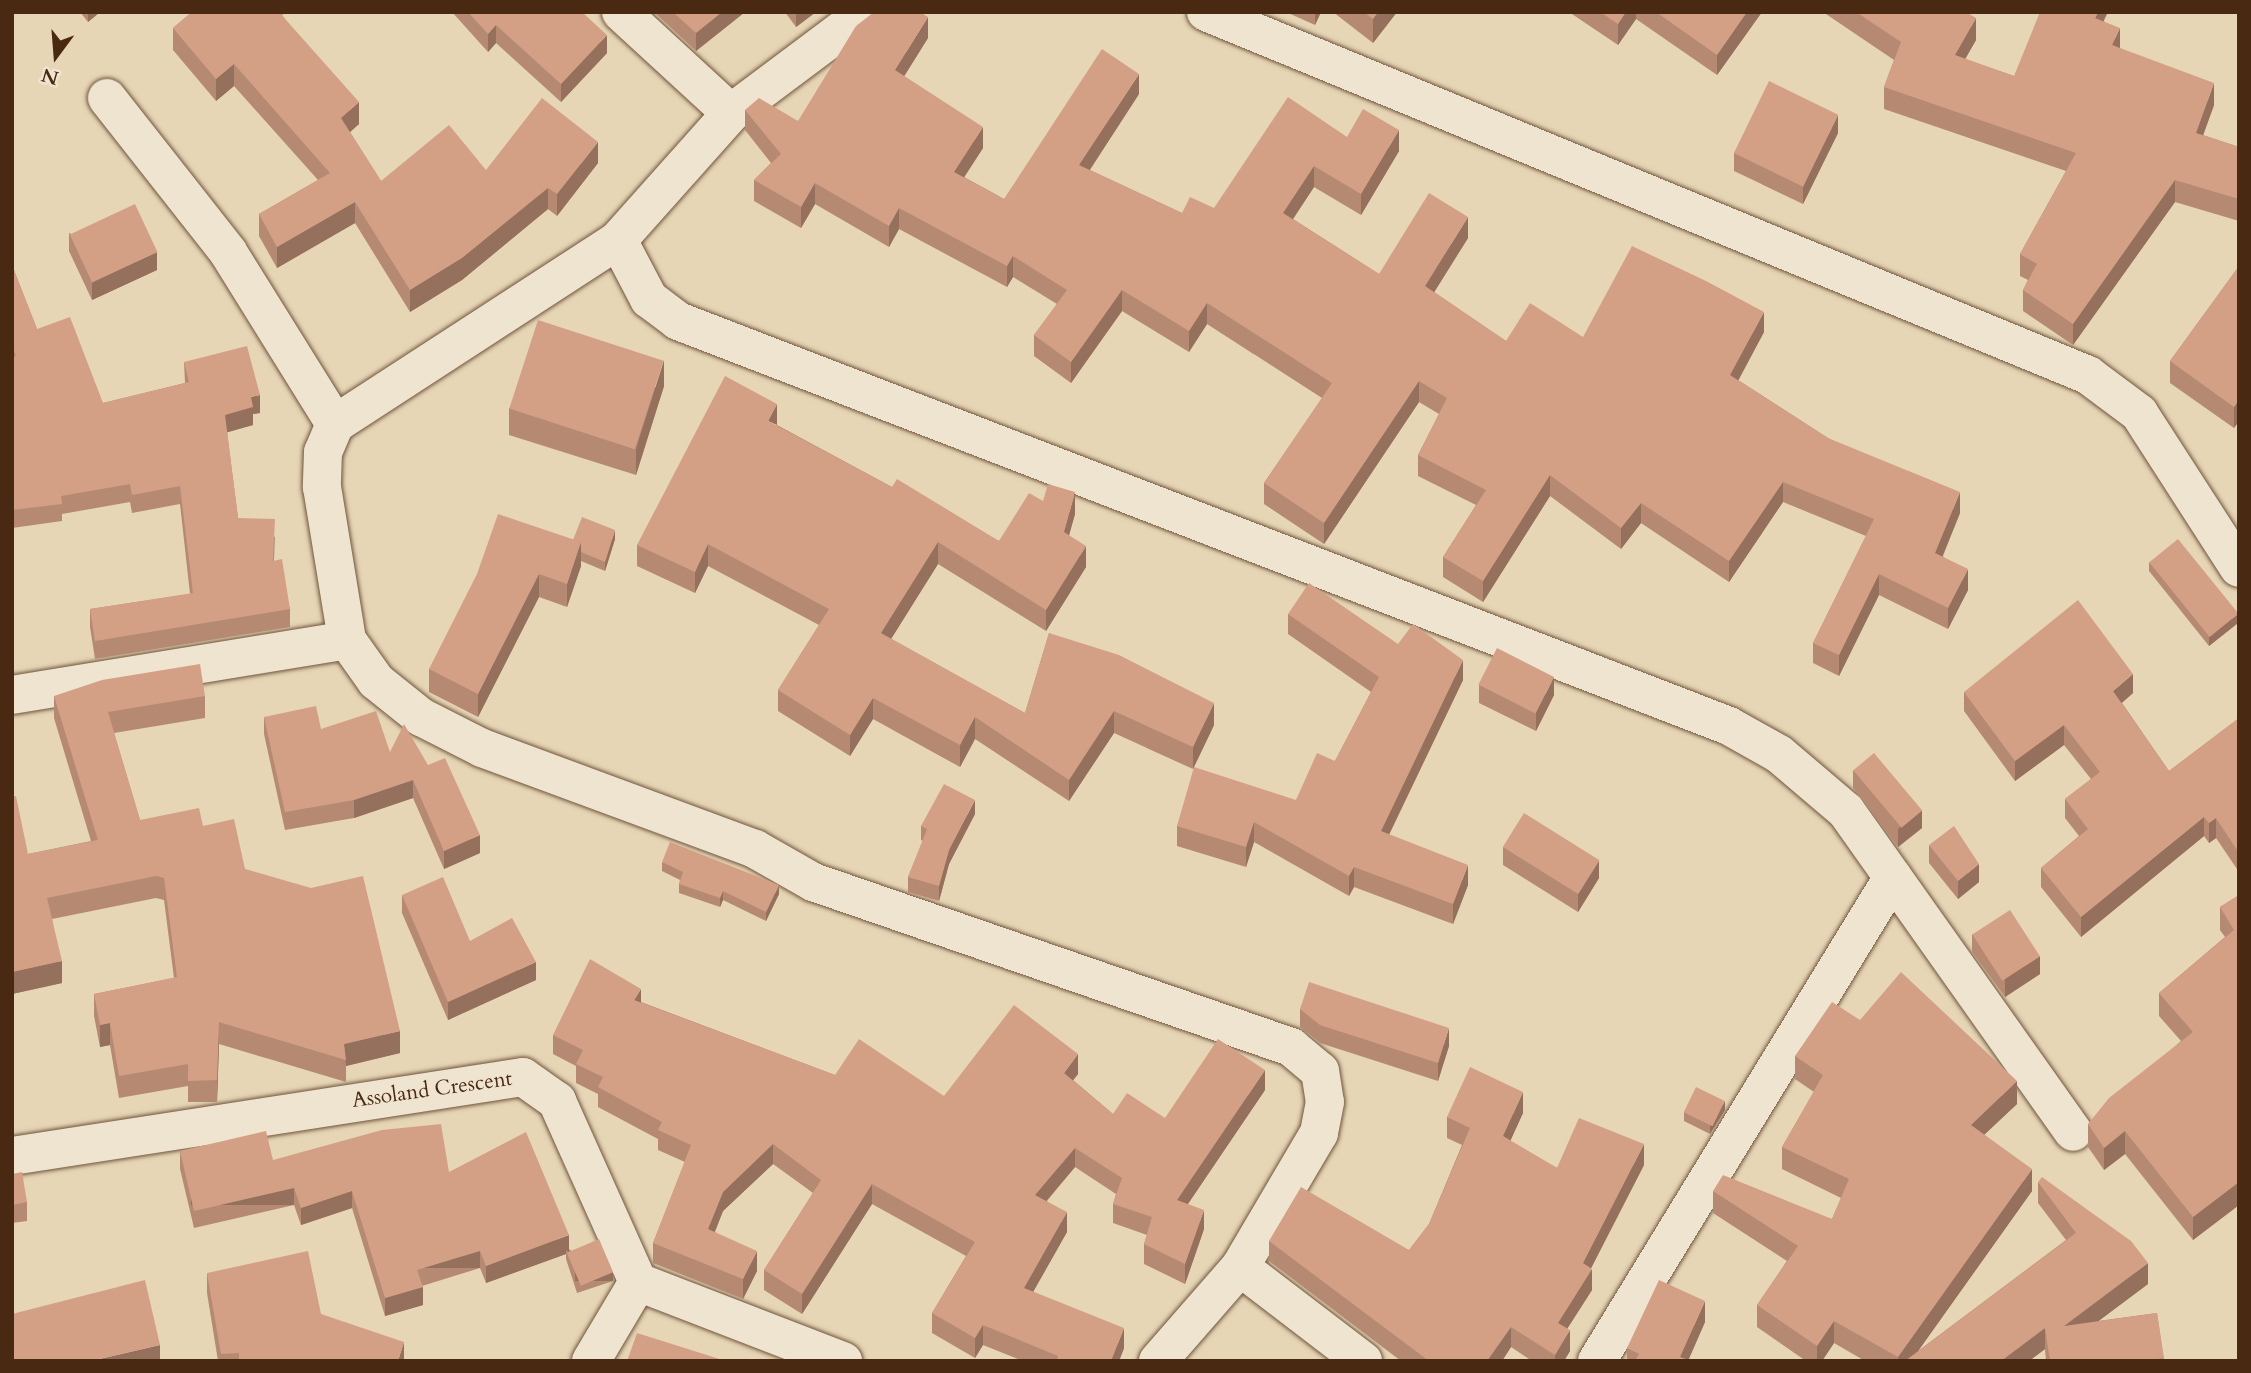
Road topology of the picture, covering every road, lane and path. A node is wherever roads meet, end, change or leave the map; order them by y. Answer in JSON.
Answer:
{"nodes":[{"id":1,"x":621,"y":12,"type":"edge"},
{"id":2,"x":866,"y":12,"type":"edge"},
{"id":3,"x":1206,"y":12,"type":"edge"},
{"id":4,"x":107,"y":98,"type":"dead end"},
{"id":5,"x":731,"y":113,"type":"junction"},
{"id":6,"x":618,"y":240,"type":"junction"},
{"id":7,"x":335,"y":424,"type":"junction"},
{"id":8,"x":2226,"y":519,"type":"edge"},
{"id":9,"x":2239,"y":568,"type":"edge"},
{"id":10,"x":347,"y":640,"type":"junction"},
{"id":11,"x":12,"y":695,"type":"edge"},
{"id":12,"x":1893,"y":877,"type":"junction"},
{"id":13,"x":2073,"y":1132,"type":"dead end"},
{"id":14,"x":12,"y":1156,"type":"edge"},
{"id":15,"x":1240,"y":1267,"type":"junction"},
{"id":16,"x":638,"y":1282,"type":"junction"},
{"id":17,"x":591,"y":1361,"type":"edge"},
{"id":18,"x":843,"y":1361,"type":"edge"},
{"id":19,"x":1158,"y":1361,"type":"edge"},
{"id":20,"x":1363,"y":1361,"type":"edge"},
{"id":21,"x":1597,"y":1361,"type":"edge"}],
"edges":[{"from":1,"to":5,"type":"street"},
{"from":2,"to":5,"type":"street"},
{"from":3,"to":8,"type":"street"},
{"from":4,"to":7,"type":"street"},
{"from":5,"to":6,"type":"street"},
{"from":6,"to":7,"type":"street"},
{"from":6,"to":12,"type":"street"},
{"from":7,"to":10,"type":"street"},
{"from":8,"to":9,"type":"street"},
{"from":10,"to":11,"type":"street"},
{"from":10,"to":15,"type":"street"},
{"from":12,"to":13,"type":"street"},
{"from":12,"to":21,"type":"street"},
{"from":14,"to":16,"type":"street","name":"Assoland Crescent"},
{"from":15,"to":19,"type":"street"},
{"from":15,"to":20,"type":"street"},
{"from":16,"to":17,"type":"street"},
{"from":16,"to":18,"type":"street"}]}
